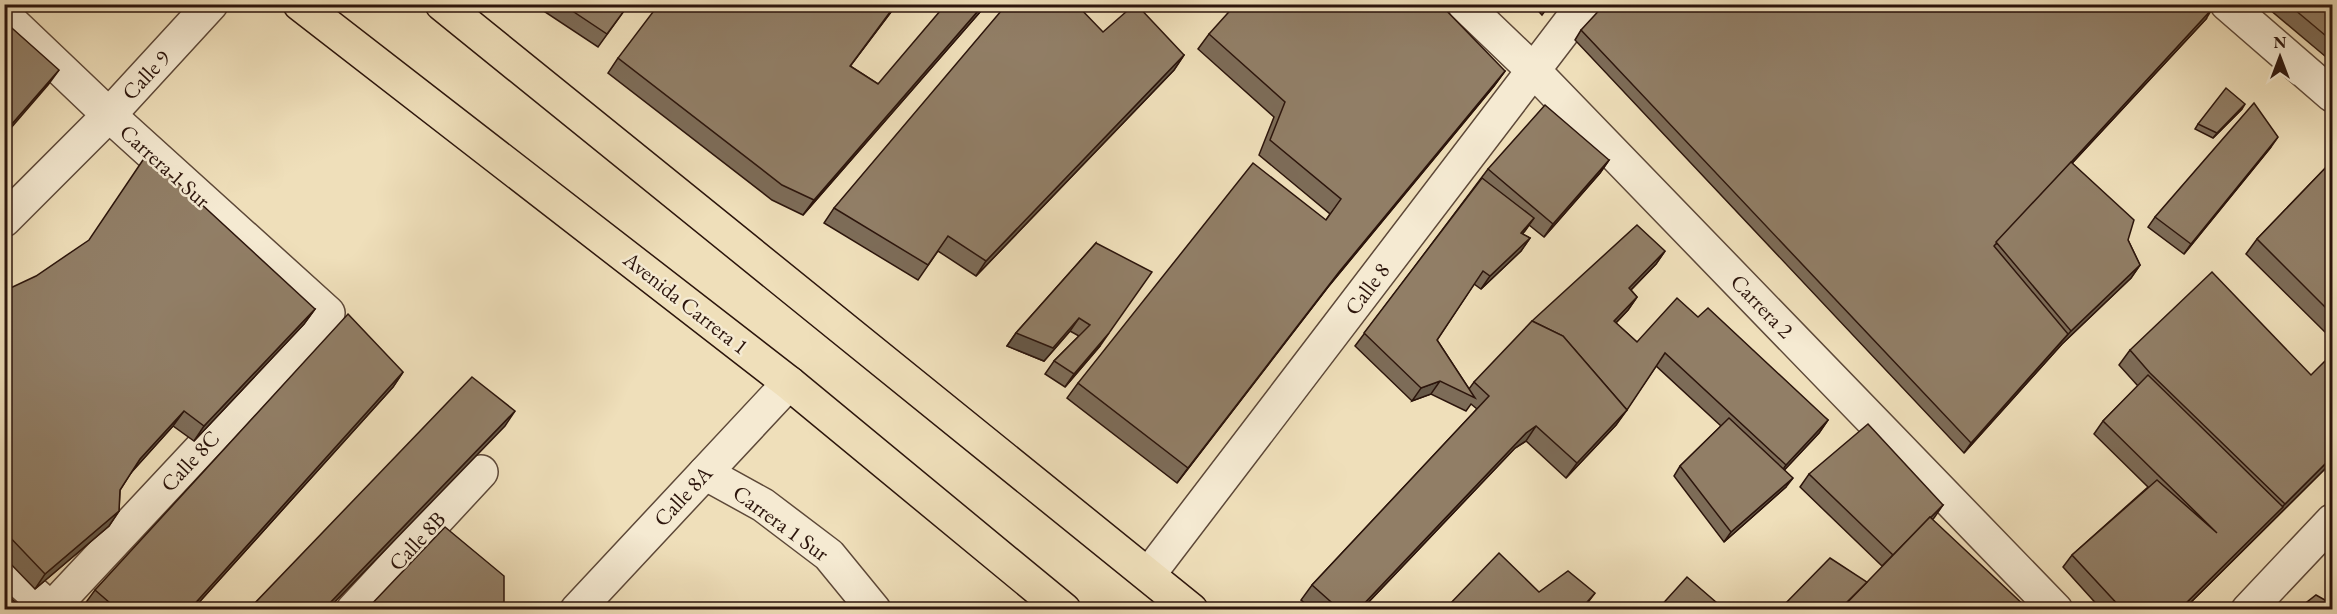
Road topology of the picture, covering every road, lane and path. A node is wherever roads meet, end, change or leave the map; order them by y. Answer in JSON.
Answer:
{"nodes":[{"id":1,"x":211,"y":4,"type":"edge"},
{"id":2,"x":300,"y":4,"type":"edge"},
{"id":3,"x":442,"y":4,"type":"edge"},
{"id":4,"x":1464,"y":4,"type":"edge"},
{"id":5,"x":1584,"y":4,"type":"edge"},
{"id":6,"x":2227,"y":4,"type":"edge"},
{"id":7,"x":4,"y":15,"type":"edge"},
{"id":8,"x":1534,"y":71,"type":"junction"},
{"id":9,"x":2332,"y":95,"type":"edge"},
{"id":10,"x":109,"y":116,"type":"junction"},
{"id":11,"x":4,"y":220,"type":"edge"},
{"id":12,"x":328,"y":313,"type":"joint"},
{"id":13,"x":789,"y":383,"type":"junction"},
{"id":14,"x":481,"y":472,"type":"edge"},
{"id":15,"x":705,"y":473,"type":"junction"},
{"id":16,"x":2332,"y":521,"type":"edge"},
{"id":17,"x":4,"y":567,"type":"edge"},
{"id":18,"x":1149,"y":574,"type":"junction"},
{"id":19,"x":52,"y":609,"type":"edge"},
{"id":20,"x":353,"y":609,"type":"edge"},
{"id":21,"x":577,"y":609,"type":"edge"},
{"id":22,"x":874,"y":609,"type":"edge"},
{"id":23,"x":1064,"y":609,"type":"edge"},
{"id":24,"x":1191,"y":609,"type":"edge"},
{"id":25,"x":2056,"y":609,"type":"edge"},
{"id":26,"x":2248,"y":609,"type":"edge"}],
"edges":[{"from":1,"to":10,"type":"street","name":"Calle 9"},
{"from":2,"to":13,"type":"main road","name":"Avenida Carrera 1"},
{"from":3,"to":18,"type":"main road"},
{"from":4,"to":8,"type":"street","name":"Carrera 2"},
{"from":5,"to":8,"type":"street","name":"Calle 8"},
{"from":6,"to":9,"type":"street"},
{"from":7,"to":10,"type":"street","name":"Carrera 1 Sur"},
{"from":8,"to":18,"type":"street","name":"Calle 8"},
{"from":8,"to":25,"type":"street","name":"Carrera 2"},
{"from":10,"to":11,"type":"street","name":"Calle 9"},
{"from":10,"to":12,"type":"street","name":"Carrera 1 Sur"},
{"from":12,"to":19,"type":"street","name":"Calle 8C"},
{"from":13,"to":15,"type":"street","name":"Calle 8A"},
{"from":13,"to":23,"type":"main road","name":"Avenida Carrera 1"},
{"from":14,"to":20,"type":"street","name":"Calle 8B"},
{"from":15,"to":21,"type":"street","name":"Calle 8A"},
{"from":15,"to":22,"type":"street","name":"Carrera 1 Sur"},
{"from":16,"to":26,"type":"street"},
{"from":17,"to":19,"type":"street"},
{"from":18,"to":24,"type":"main road"}]}
